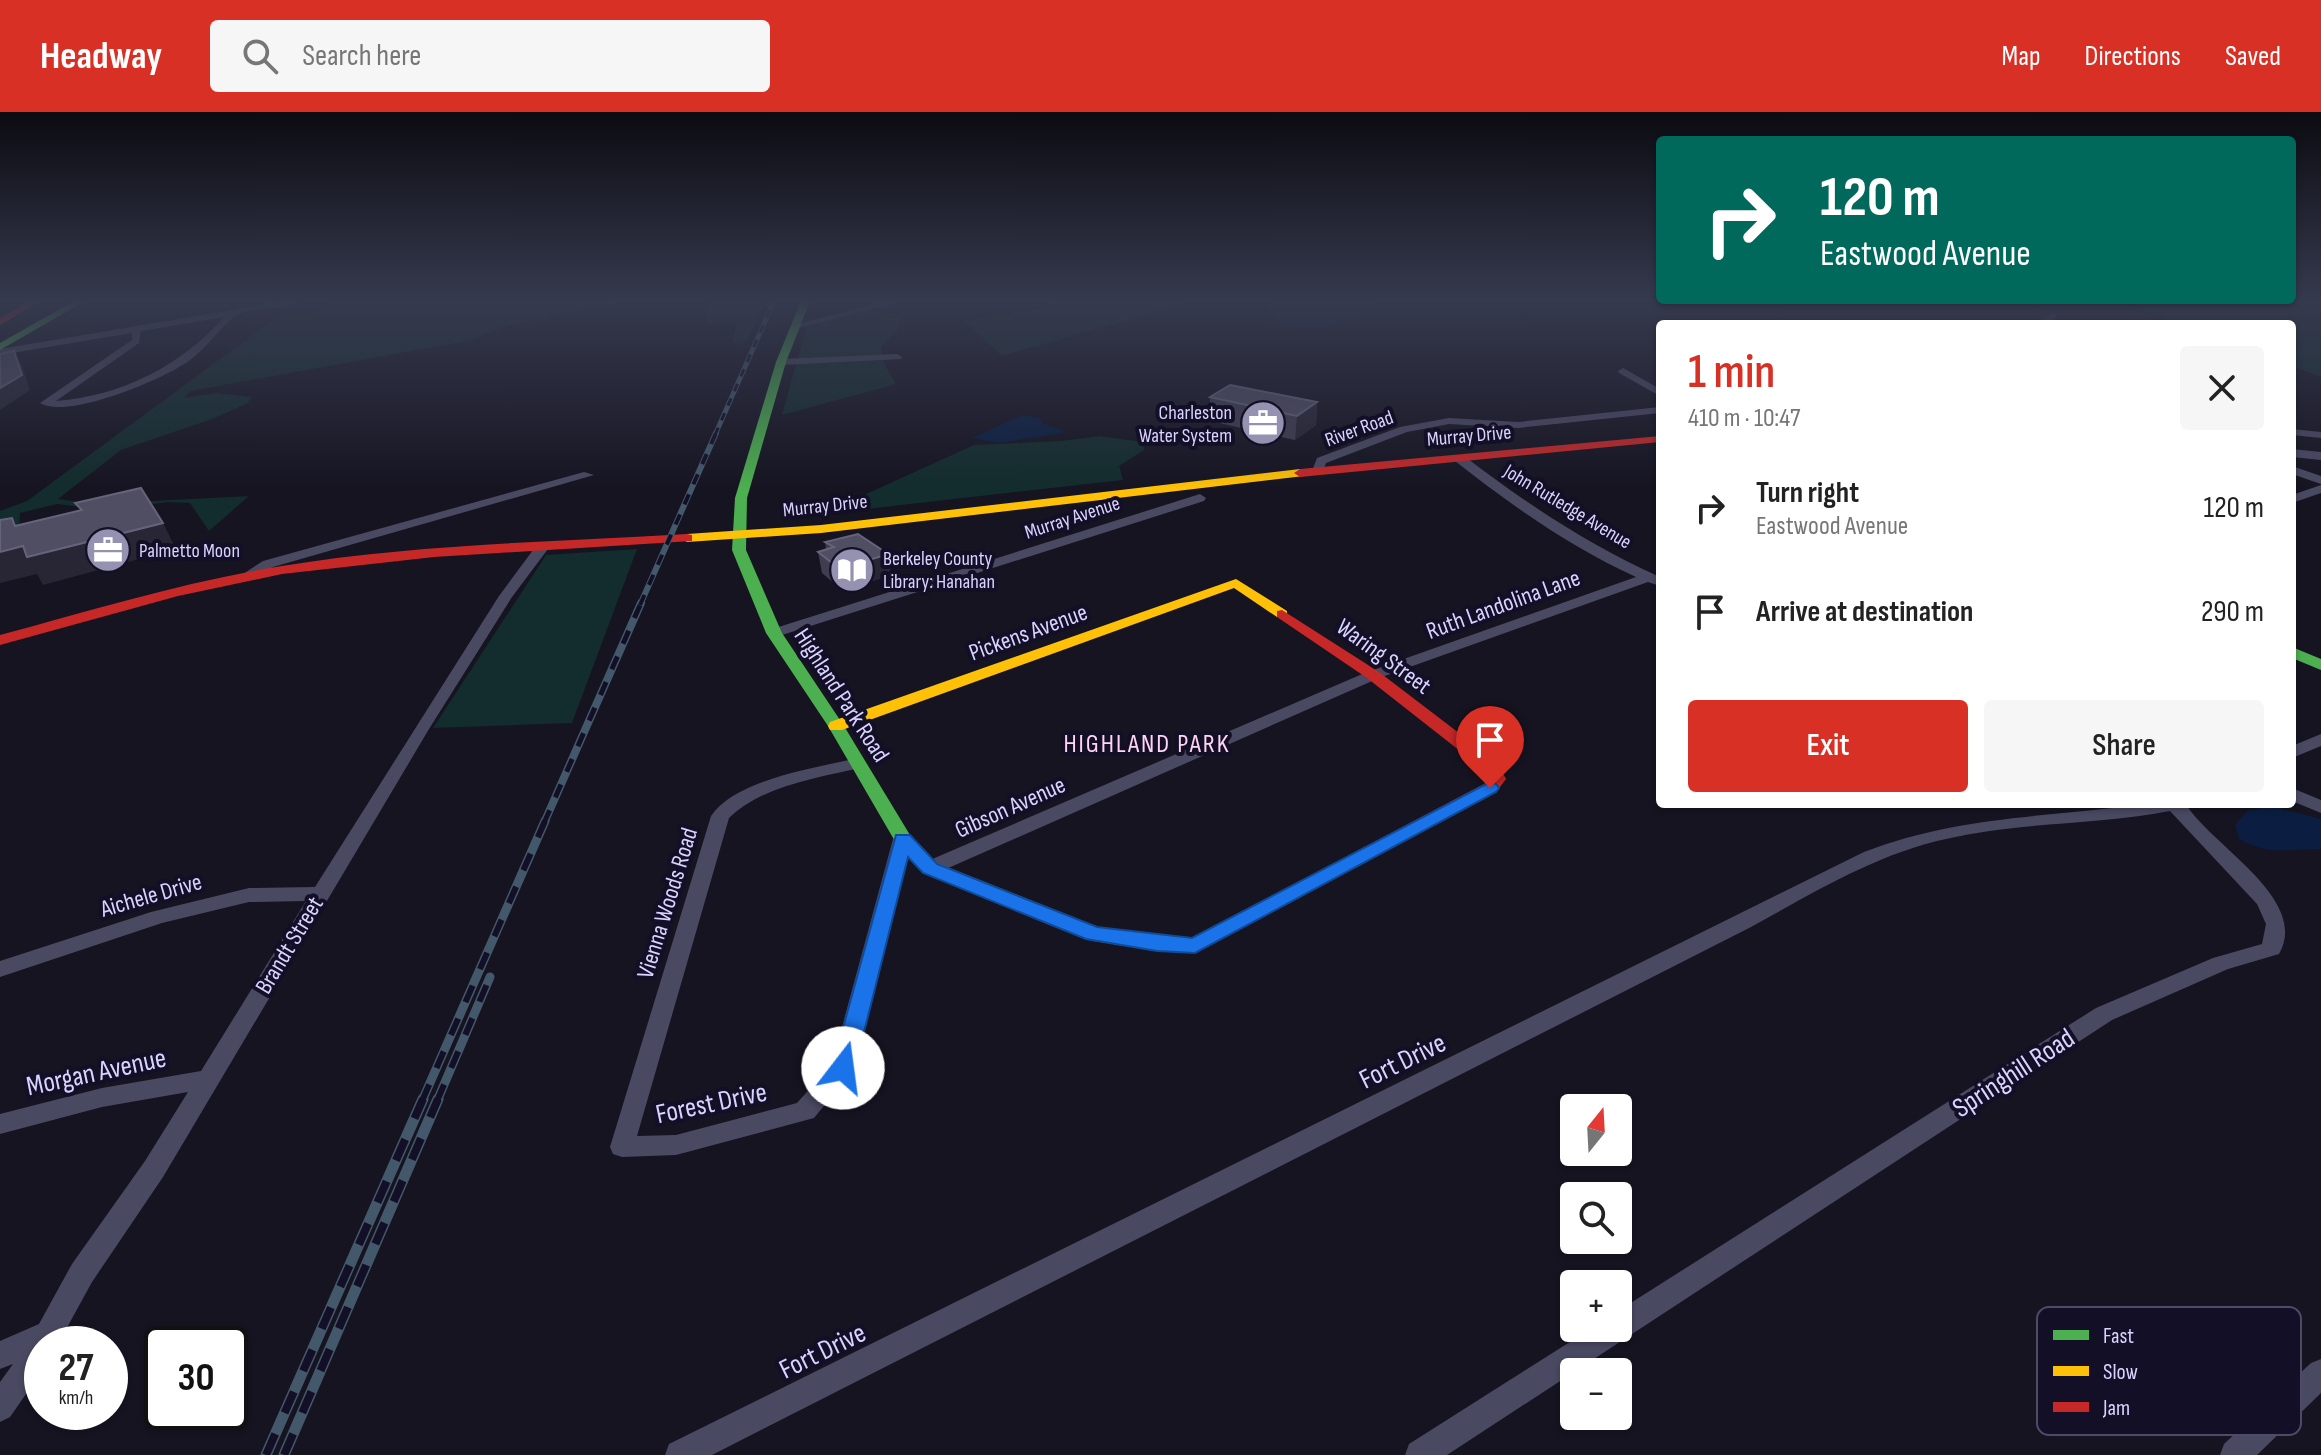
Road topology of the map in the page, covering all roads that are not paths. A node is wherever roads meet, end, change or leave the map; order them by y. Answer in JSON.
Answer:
{"nodes":[{"id":1,"x":103,"y":364,"type":"edge"},
{"id":2,"x":176,"y":364,"type":"edge"},
{"id":3,"x":780,"y":364,"type":"edge"},
{"id":4,"x":1623,"y":371,"type":"dead end"},
{"id":5,"x":1656,"y":391,"type":"edge"},
{"id":6,"x":1656,"y":410,"type":"edge"},
{"id":7,"x":2296,"y":432,"type":"edge"},
{"id":8,"x":2321,"y":435,"type":"edge"},
{"id":9,"x":1656,"y":439,"type":"edge"},
{"id":10,"x":2296,"y":453,"type":"edge"},
{"id":11,"x":2321,"y":456,"type":"edge"},
{"id":12,"x":1459,"y":458,"type":"junction"},
{"id":13,"x":1318,"y":471,"type":"junction"},
{"id":14,"x":2296,"y":471,"type":"edge"},
{"id":15,"x":588,"y":475,"type":"dead end"},
{"id":16,"x":2321,"y":480,"type":"edge"},
{"id":17,"x":2321,"y":489,"type":"edge"},
{"id":18,"x":1200,"y":498,"type":"dead end"},
{"id":19,"x":2296,"y":498,"type":"edge"},
{"id":20,"x":739,"y":535,"type":"junction"},
{"id":21,"x":541,"y":549,"type":"junction"},
{"id":22,"x":247,"y":576,"type":"junction"},
{"id":23,"x":1654,"y":580,"type":"edge"},
{"id":24,"x":1236,"y":583,"type":"joint"},
{"id":25,"x":774,"y":633,"type":"junction"},
{"id":26,"x":0,"y":640,"type":"edge"},
{"id":27,"x":2296,"y":654,"type":"edge"},
{"id":28,"x":2321,"y":665,"type":"edge"},
{"id":29,"x":1373,"y":675,"type":"junction"},
{"id":30,"x":836,"y":726,"type":"junction"},
{"id":31,"x":2321,"y":739,"type":"edge"},
{"id":32,"x":2296,"y":751,"type":"edge"},
{"id":33,"x":857,"y":763,"type":"junction"},
{"id":34,"x":2296,"y":796,"type":"edge"},
{"id":35,"x":2321,"y":807,"type":"edge"},
{"id":36,"x":2143,"y":808,"type":"edge"},
{"id":37,"x":2180,"y":808,"type":"edge"},
{"id":38,"x":903,"y":839,"type":"junction"},
{"id":39,"x":930,"y":868,"type":"junction"},
{"id":40,"x":321,"y":894,"type":"junction"},
{"id":41,"x":0,"y":969,"type":"edge"},
{"id":42,"x":206,"y":1080,"type":"junction"},
{"id":43,"x":0,"y":1124,"type":"edge"},
{"id":44,"x":622,"y":1147,"type":"joint"},
{"id":45,"x":1632,"y":1319,"type":"edge"},
{"id":46,"x":54,"y":1326,"type":"edge"},
{"id":47,"x":1596,"y":1342,"type":"edge"},
{"id":48,"x":24,"y":1347,"type":"edge"},
{"id":49,"x":0,"y":1355,"type":"edge"},
{"id":50,"x":24,"y":1372,"type":"edge"},
{"id":51,"x":2321,"y":1373,"type":"edge"},
{"id":52,"x":2301,"y":1392,"type":"edge"},
{"id":53,"x":0,"y":1407,"type":"edge"},
{"id":54,"x":2256,"y":1435,"type":"edge"},
{"id":55,"x":680,"y":1455,"type":"edge"},
{"id":56,"x":1420,"y":1455,"type":"edge"},
{"id":57,"x":2235,"y":1455,"type":"edge"}],
"edges":[{"from":1,"to":2,"type":"street"},
{"from":3,"to":20,"type":"street","name":"Highland Park Road"},
{"from":4,"to":5,"type":"street"},
{"from":6,"to":13,"type":"street","name":"River Road"},
{"from":7,"to":8,"type":"street"},
{"from":9,"to":12,"type":"street","name":"Murray Drive"},
{"from":10,"to":11,"type":"street"},
{"from":12,"to":13,"type":"street","name":"Murray Drive"},
{"from":12,"to":23,"type":"street","name":"John Rutledge Avenue"},
{"from":13,"to":20,"type":"street","name":"Murray Drive"},
{"from":14,"to":16,"type":"street"},
{"from":15,"to":22,"type":"street"},
{"from":17,"to":19,"type":"street"},
{"from":18,"to":25,"type":"street","name":"Murray Avenue"},
{"from":20,"to":21,"type":"street","name":"Murray Drive"},
{"from":20,"to":25,"type":"street","name":"Highland Park Road"},
{"from":21,"to":22,"type":"street","name":"Murray Drive"},
{"from":21,"to":40,"type":"street","name":"Brandt Street"},
{"from":22,"to":26,"type":"street","name":"Murray Drive"},
{"from":23,"to":29,"type":"street","name":"Ruth Landolina Lane"},
{"from":24,"to":29,"type":"street","name":"Waring Street"},
{"from":24,"to":30,"type":"street","name":"Pickens Avenue"},
{"from":25,"to":30,"type":"street","name":"Highland Park Road"},
{"from":27,"to":28,"type":"street"},
{"from":29,"to":39,"type":"street","name":"Gibson Avenue"},
{"from":29,"to":39,"type":"street","name":"Waring Street"},
{"from":30,"to":33,"type":"street","name":"Highland Park Road"},
{"from":31,"to":32,"type":"street"},
{"from":33,"to":38,"type":"street","name":"Highland Park Road"},
{"from":33,"to":44,"type":"street","name":"Vienna Woods Road"},
{"from":34,"to":35,"type":"street"},
{"from":36,"to":55,"type":"street","name":"Fort Drive"},
{"from":37,"to":45,"type":"street","name":"Springhill Road"},
{"from":38,"to":39,"type":"street","name":"Highland Park Road"},
{"from":38,"to":44,"type":"street","name":"Forest Drive"},
{"from":40,"to":41,"type":"street","name":"Aichele Drive"},
{"from":40,"to":42,"type":"street","name":"Brandt Street"},
{"from":42,"to":43,"type":"street","name":"Morgan Avenue"},
{"from":42,"to":46,"type":"street","name":"Brandt Street"},
{"from":47,"to":56,"type":"street","name":"Springhill Road"},
{"from":48,"to":49,"type":"street"},
{"from":50,"to":53,"type":"street","name":"Brandt Street"},
{"from":51,"to":52,"type":"street"},
{"from":54,"to":57,"type":"street"}]}
